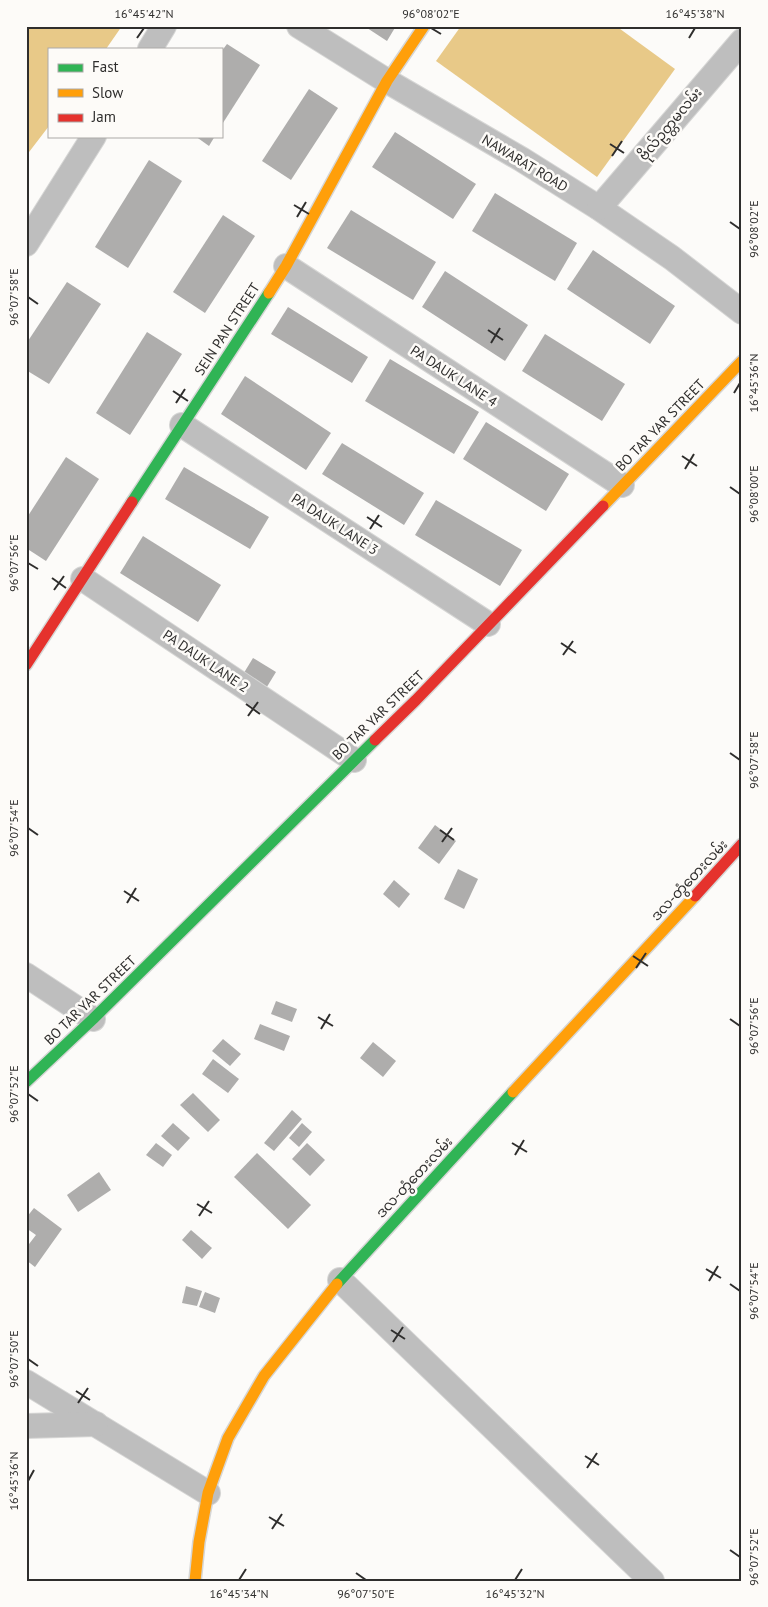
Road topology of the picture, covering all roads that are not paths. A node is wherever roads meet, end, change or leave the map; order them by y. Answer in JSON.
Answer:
{"nodes":[{"id":1,"x":164,"y":26,"type":"edge"},
{"id":2,"x":299,"y":26,"type":"edge"},
{"id":3,"x":424,"y":26,"type":"edge"},
{"id":4,"x":742,"y":41,"type":"edge"},
{"id":5,"x":151,"y":48,"type":"edge"},
{"id":6,"x":388,"y":81,"type":"junction"},
{"id":7,"x":93,"y":138,"type":"edge"},
{"id":8,"x":599,"y":208,"type":"junction"},
{"id":9,"x":26,"y":244,"type":"edge"},
{"id":10,"x":286,"y":266,"type":"junction"},
{"id":11,"x":742,"y":312,"type":"edge"},
{"id":12,"x":742,"y":360,"type":"edge"},
{"id":13,"x":182,"y":424,"type":"junction"},
{"id":14,"x":622,"y":486,"type":"junction"},
{"id":15,"x":83,"y":579,"type":"junction"},
{"id":16,"x":488,"y":624,"type":"junction"},
{"id":17,"x":26,"y":665,"type":"edge"},
{"id":18,"x":354,"y":760,"type":"junction"},
{"id":19,"x":742,"y":844,"type":"edge"},
{"id":20,"x":26,"y":975,"type":"edge"},
{"id":21,"x":93,"y":1018,"type":"junction"},
{"id":22,"x":26,"y":1082,"type":"edge"},
{"id":23,"x":340,"y":1280,"type":"junction"},
{"id":24,"x":26,"y":1382,"type":"edge"},
{"id":25,"x":96,"y":1424,"type":"junction"},
{"id":26,"x":26,"y":1426,"type":"edge"},
{"id":27,"x":208,"y":1493,"type":"junction"},
{"id":28,"x":195,"y":1581,"type":"edge"},
{"id":29,"x":652,"y":1581,"type":"edge"}],
"edges":[{"from":1,"to":5,"type":"street"},
{"from":2,"to":6,"type":"street","name":"NAWARAT ROAD"},
{"from":3,"to":6,"type":"street","name":"SEIN PAN STREET"},
{"from":4,"to":8,"type":"street","name":"ဗိုလ်ဥတ္တမလမ်း"},
{"from":6,"to":8,"type":"street","name":"NAWARAT ROAD"},
{"from":6,"to":10,"type":"street","name":"SEIN PAN STREET"},
{"from":7,"to":9,"type":"street"},
{"from":8,"to":11,"type":"street","name":"NAWARAT ROAD"},
{"from":10,"to":13,"type":"street","name":"SEIN PAN STREET"},
{"from":10,"to":14,"type":"street","name":"PA DAUK LANE 4"},
{"from":12,"to":14,"type":"street","name":"BO TAR YAR STREET"},
{"from":13,"to":15,"type":"street","name":"SEIN PAN STREET"},
{"from":13,"to":16,"type":"street","name":"PA DAUK LANE 3"},
{"from":14,"to":16,"type":"street","name":"BO TAR YAR STREET"},
{"from":15,"to":17,"type":"street","name":"SEIN PAN STREET"},
{"from":15,"to":18,"type":"street","name":"PA DAUK LANE 2"},
{"from":16,"to":18,"type":"street","name":"BO TAR YAR STREET"},
{"from":18,"to":21,"type":"street","name":"BO TAR YAR STREET"},
{"from":19,"to":23,"type":"street","name":"ဒလ-တွံတေးလမ်း"},
{"from":20,"to":21,"type":"street"},
{"from":21,"to":22,"type":"street","name":"BO TAR YAR STREET"},
{"from":23,"to":27,"type":"street","name":"ဒလ-တွံတေးလမ်း"},
{"from":23,"to":29,"type":"street"},
{"from":24,"to":25,"type":"street"},
{"from":25,"to":26,"type":"street"},
{"from":25,"to":27,"type":"street"},
{"from":27,"to":28,"type":"street","name":"ဒလ-တွံတေးလမ်း"}]}
